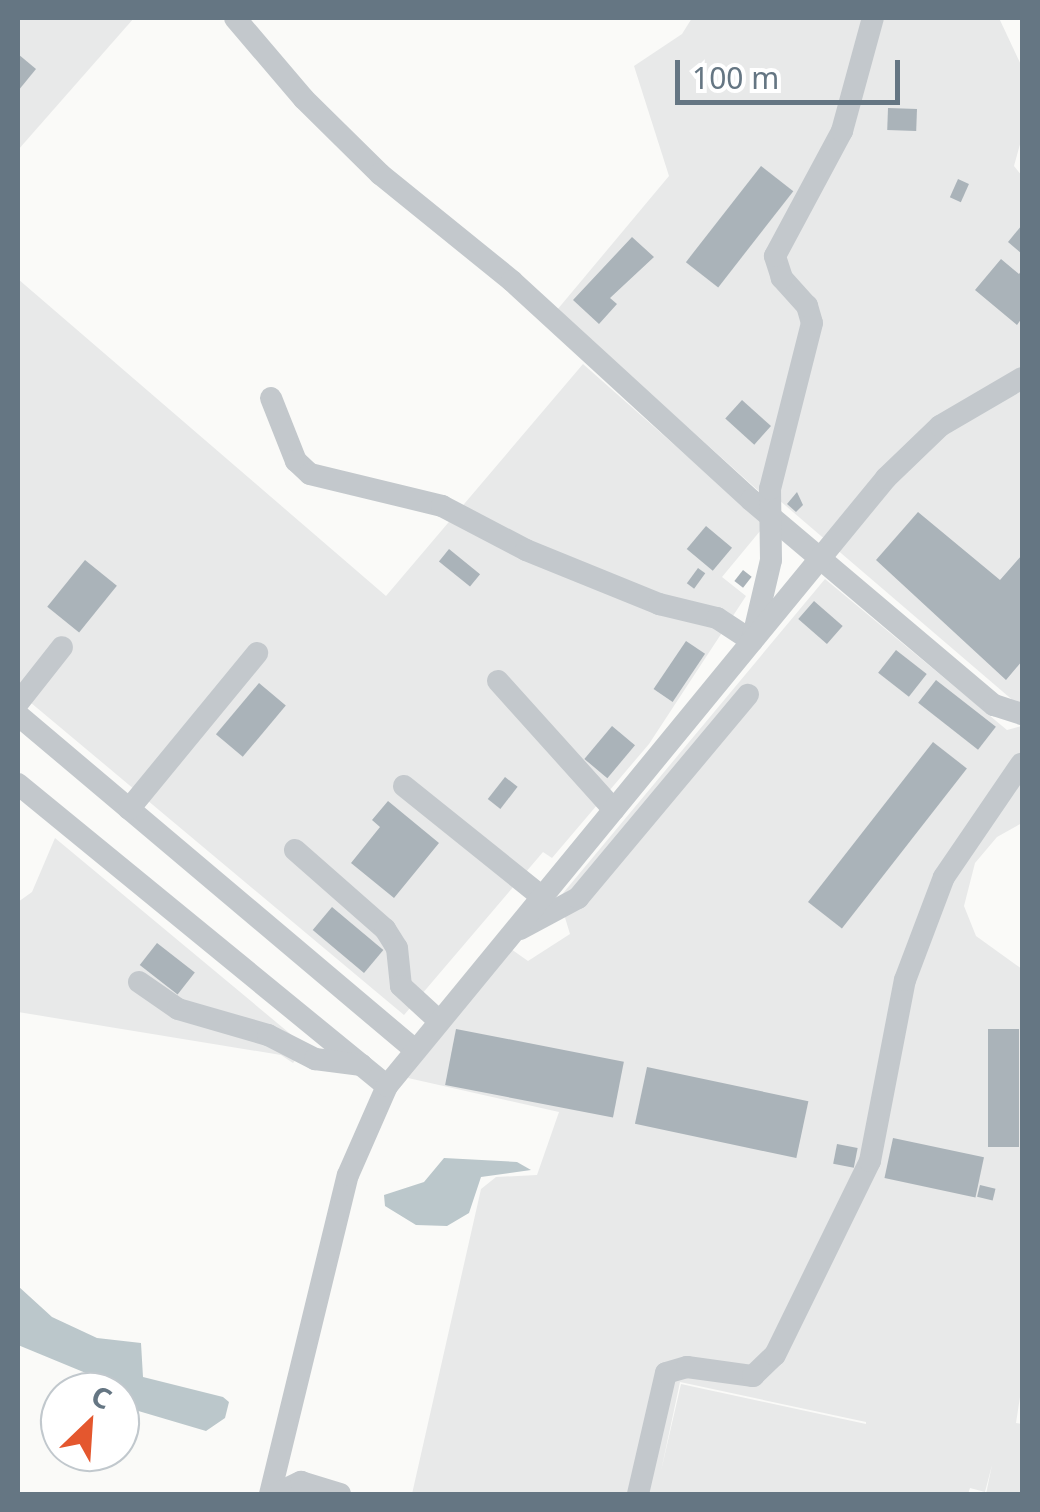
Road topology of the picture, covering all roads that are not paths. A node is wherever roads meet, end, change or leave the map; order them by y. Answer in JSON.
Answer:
{"nodes":[{"id":1,"x":235,"y":18,"type":"edge"},
{"id":2,"x":873,"y":18,"type":"edge"},
{"id":3,"x":1022,"y":378,"type":"edge"},
{"id":4,"x":270,"y":398,"type":"dead end"},
{"id":5,"x":772,"y":517,"type":"junction"},
{"id":6,"x":822,"y":559,"type":"junction"},
{"id":7,"x":752,"y":640,"type":"junction"},
{"id":8,"x":62,"y":647,"type":"dead end"},
{"id":9,"x":257,"y":653,"type":"dead end"},
{"id":10,"x":498,"y":681,"type":"dead end"},
{"id":11,"x":748,"y":695,"type":"dead end"},
{"id":12,"x":18,"y":702,"type":"edge"},
{"id":13,"x":1022,"y":714,"type":"edge"},
{"id":14,"x":18,"y":715,"type":"edge"},
{"id":15,"x":1021,"y":764,"type":"edge"},
{"id":16,"x":18,"y":784,"type":"edge"},
{"id":17,"x":404,"y":786,"type":"dead end"},
{"id":18,"x":129,"y":808,"type":"junction"},
{"id":19,"x":614,"y":810,"type":"junction"},
{"id":20,"x":294,"y":850,"type":"dead end"},
{"id":21,"x":542,"y":896,"type":"junction"},
{"id":22,"x":512,"y":932,"type":"junction"},
{"id":23,"x":139,"y":982,"type":"dead end"},
{"id":24,"x":439,"y":1021,"type":"junction"},
{"id":25,"x":414,"y":1050,"type":"junction"},
{"id":26,"x":362,"y":1065,"type":"junction"},
{"id":27,"x":387,"y":1086,"type":"junction"},
{"id":28,"x":273,"y":1494,"type":"edge"},
{"id":29,"x":340,"y":1494,"type":"edge"},
{"id":30,"x":638,"y":1494,"type":"edge"}],
"edges":[{"from":1,"to":5,"type":"street"},
{"from":2,"to":5,"type":"street"},
{"from":3,"to":6,"type":"street"},
{"from":4,"to":7,"type":"street"},
{"from":5,"to":6,"type":"street"},
{"from":5,"to":7,"type":"street"},
{"from":6,"to":7,"type":"street"},
{"from":6,"to":13,"type":"street"},
{"from":7,"to":19,"type":"street"},
{"from":8,"to":12,"type":"street"},
{"from":9,"to":18,"type":"street"},
{"from":10,"to":19,"type":"street"},
{"from":11,"to":22,"type":"street"},
{"from":14,"to":18,"type":"street"},
{"from":15,"to":30,"type":"street"},
{"from":16,"to":26,"type":"street"},
{"from":17,"to":21,"type":"street"},
{"from":18,"to":25,"type":"street"},
{"from":19,"to":21,"type":"street"},
{"from":20,"to":24,"type":"street"},
{"from":21,"to":22,"type":"street"},
{"from":22,"to":24,"type":"street"},
{"from":23,"to":26,"type":"street"},
{"from":24,"to":25,"type":"street"},
{"from":25,"to":27,"type":"street"},
{"from":26,"to":27,"type":"street"},
{"from":27,"to":28,"type":"street"},
{"from":28,"to":29,"type":"street"}]}
